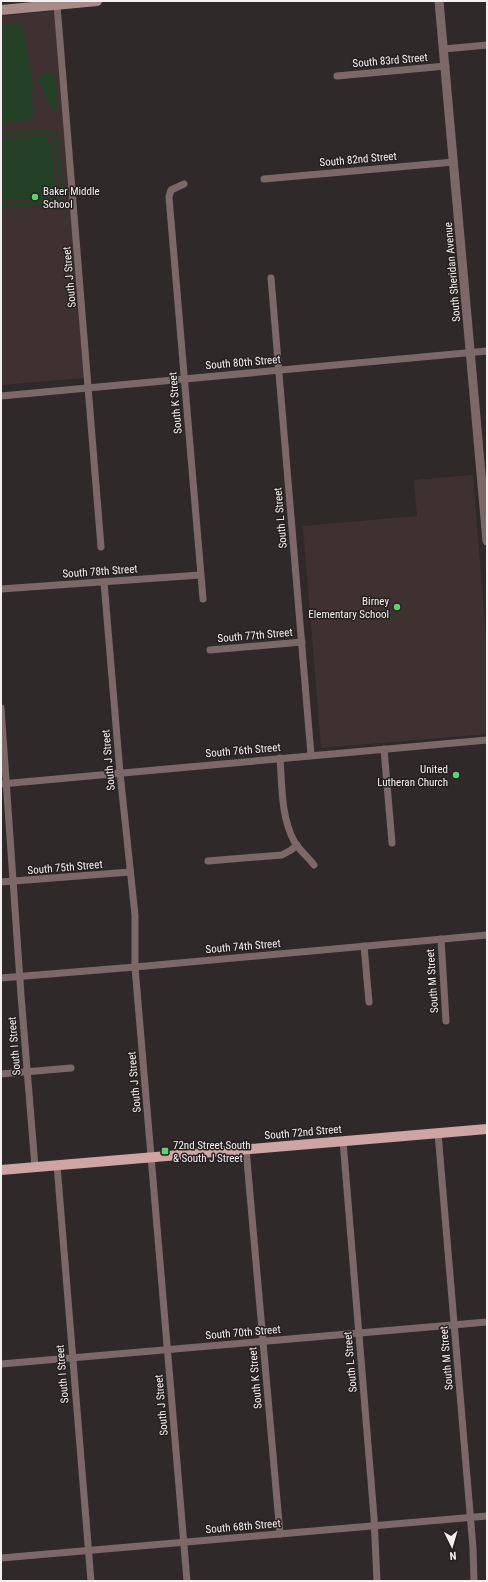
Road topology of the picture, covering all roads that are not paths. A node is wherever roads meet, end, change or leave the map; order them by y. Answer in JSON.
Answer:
{"nodes":[{"id":1,"x":97,"y":1,"type":"edge"},
{"id":2,"x":439,"y":1,"type":"edge"},
{"id":3,"x":53,"y":4,"type":"edge"},
{"id":4,"x":1,"y":10,"type":"edge"},
{"id":5,"x":487,"y":45,"type":"edge"},
{"id":6,"x":444,"y":49,"type":"junction"},
{"id":7,"x":446,"y":66,"type":"junction"},
{"id":8,"x":337,"y":76,"type":"dead end"},
{"id":9,"x":454,"y":162,"type":"junction"},
{"id":10,"x":264,"y":179,"type":"dead end"},
{"id":11,"x":184,"y":184,"type":"dead end"},
{"id":12,"x":271,"y":278,"type":"dead end"},
{"id":13,"x":487,"y":351,"type":"edge"},
{"id":14,"x":471,"y":352,"type":"junction"},
{"id":15,"x":279,"y":370,"type":"junction"},
{"id":16,"x":184,"y":378,"type":"junction"},
{"id":17,"x":89,"y":388,"type":"junction"},
{"id":18,"x":1,"y":396,"type":"edge"},
{"id":19,"x":487,"y":541,"type":"edge"},
{"id":20,"x":101,"y":547,"type":"dead end"},
{"id":21,"x":200,"y":575,"type":"junction"},
{"id":22,"x":104,"y":582,"type":"junction"},
{"id":23,"x":1,"y":589,"type":"edge"},
{"id":24,"x":203,"y":600,"type":"dead end"},
{"id":25,"x":302,"y":642,"type":"junction"},
{"id":26,"x":210,"y":650,"type":"dead end"},
{"id":27,"x":1,"y":708,"type":"edge"},
{"id":28,"x":487,"y":740,"type":"edge"},
{"id":29,"x":384,"y":749,"type":"junction"},
{"id":30,"x":311,"y":755,"type":"junction"},
{"id":31,"x":280,"y":758,"type":"junction"},
{"id":32,"x":120,"y":773,"type":"junction"},
{"id":33,"x":3,"y":784,"type":"edge"},
{"id":34,"x":392,"y":843,"type":"dead end"},
{"id":35,"x":297,"y":845,"type":"junction"},
{"id":36,"x":208,"y":861,"type":"dead end"},
{"id":37,"x":314,"y":865,"type":"dead end"},
{"id":38,"x":130,"y":872,"type":"junction"},
{"id":39,"x":13,"y":881,"type":"junction"},
{"id":40,"x":1,"y":882,"type":"edge"},
{"id":41,"x":487,"y":935,"type":"edge"},
{"id":42,"x":441,"y":939,"type":"junction"},
{"id":43,"x":364,"y":946,"type":"junction"},
{"id":44,"x":135,"y":968,"type":"junction"},
{"id":45,"x":20,"y":977,"type":"junction"},
{"id":46,"x":1,"y":978,"type":"edge"},
{"id":47,"x":369,"y":1002,"type":"dead end"},
{"id":48,"x":446,"y":1021,"type":"dead end"},
{"id":49,"x":72,"y":1068,"type":"dead end"},
{"id":50,"x":28,"y":1072,"type":"junction"},
{"id":51,"x":1,"y":1074,"type":"edge"},
{"id":52,"x":487,"y":1129,"type":"edge"},
{"id":53,"x":438,"y":1133,"type":"junction"},
{"id":54,"x":343,"y":1141,"type":"junction"},
{"id":55,"x":246,"y":1149,"type":"junction"},
{"id":56,"x":151,"y":1157,"type":"junction"},
{"id":57,"x":57,"y":1165,"type":"junction"},
{"id":58,"x":35,"y":1167,"type":"junction"},
{"id":59,"x":1,"y":1170,"type":"edge"},
{"id":60,"x":487,"y":1322,"type":"edge"},
{"id":61,"x":454,"y":1325,"type":"junction"},
{"id":62,"x":358,"y":1333,"type":"junction"},
{"id":63,"x":263,"y":1342,"type":"junction"},
{"id":64,"x":168,"y":1350,"type":"junction"},
{"id":65,"x":72,"y":1358,"type":"junction"},
{"id":66,"x":1,"y":1364,"type":"edge"},
{"id":67,"x":487,"y":1516,"type":"edge"},
{"id":68,"x":470,"y":1518,"type":"junction"},
{"id":69,"x":374,"y":1526,"type":"junction"},
{"id":70,"x":280,"y":1534,"type":"junction"},
{"id":71,"x":184,"y":1542,"type":"junction"},
{"id":72,"x":89,"y":1551,"type":"junction"},
{"id":73,"x":1,"y":1558,"type":"edge"},
{"id":74,"x":91,"y":1581,"type":"edge"},
{"id":75,"x":187,"y":1581,"type":"edge"},
{"id":76,"x":377,"y":1581,"type":"edge"},
{"id":77,"x":474,"y":1581,"type":"edge"}],
"edges":[{"from":1,"to":3,"type":"main road"},
{"from":2,"to":6,"type":"street","name":"South Sheridan Avenue"},
{"from":3,"to":4,"type":"main road"},
{"from":3,"to":17,"type":"street","name":"South J Street"},
{"from":5,"to":6,"type":"street"},
{"from":6,"to":7,"type":"street","name":"South Sheridan Avenue"},
{"from":7,"to":8,"type":"street","name":"South 83rd Street"},
{"from":7,"to":9,"type":"street","name":"South Sheridan Avenue"},
{"from":9,"to":10,"type":"street","name":"South 82nd Street"},
{"from":9,"to":14,"type":"street","name":"South Sheridan Avenue"},
{"from":11,"to":16,"type":"street","name":"South K Street"},
{"from":12,"to":15,"type":"street","name":"South L Street"},
{"from":13,"to":14,"type":"street","name":"South 80th Street"},
{"from":14,"to":15,"type":"street","name":"South 80th Street"},
{"from":14,"to":19,"type":"street","name":"South Sheridan Avenue"},
{"from":15,"to":16,"type":"street","name":"South 80th Street"},
{"from":15,"to":25,"type":"street","name":"South L Street"},
{"from":16,"to":17,"type":"street","name":"South 80th Street"},
{"from":16,"to":21,"type":"street","name":"South K Street"},
{"from":17,"to":18,"type":"street","name":"South 80th Street"},
{"from":17,"to":20,"type":"street","name":"South J Street"},
{"from":21,"to":22,"type":"street","name":"South 78th Street"},
{"from":21,"to":24,"type":"street","name":"South K Street"},
{"from":22,"to":23,"type":"street","name":"South 78th Street"},
{"from":22,"to":32,"type":"street","name":"South J Street"},
{"from":25,"to":26,"type":"street","name":"South 77th Street"},
{"from":25,"to":30,"type":"street","name":"South L Street"},
{"from":27,"to":33,"type":"street","name":"South I Street"},
{"from":28,"to":29,"type":"street","name":"South 76th Street"},
{"from":29,"to":30,"type":"street","name":"South 76th Street"},
{"from":29,"to":34,"type":"street"},
{"from":30,"to":31,"type":"street","name":"South 76th Street"},
{"from":31,"to":32,"type":"street","name":"South 76th Street"},
{"from":31,"to":35,"type":"street"},
{"from":32,"to":33,"type":"street","name":"South 76th Street"},
{"from":32,"to":38,"type":"street","name":"South J Street"},
{"from":33,"to":39,"type":"street","name":"South I Street"},
{"from":35,"to":36,"type":"street"},
{"from":35,"to":37,"type":"street"},
{"from":38,"to":39,"type":"street","name":"South 75th Street"},
{"from":38,"to":44,"type":"street","name":"South J Street"},
{"from":39,"to":40,"type":"street","name":"South 75th Street"},
{"from":39,"to":45,"type":"street","name":"South I Street"},
{"from":41,"to":42,"type":"street","name":"South 74th Street"},
{"from":42,"to":43,"type":"street","name":"South 74th Street"},
{"from":42,"to":48,"type":"street","name":"South M Street"},
{"from":43,"to":44,"type":"street","name":"South 74th Street"},
{"from":43,"to":47,"type":"street"},
{"from":44,"to":45,"type":"street","name":"South 74th Street"},
{"from":44,"to":56,"type":"street","name":"South J Street"},
{"from":45,"to":46,"type":"street","name":"South 74th Street"},
{"from":45,"to":50,"type":"street","name":"South I Street"},
{"from":49,"to":50,"type":"street"},
{"from":50,"to":51,"type":"street"},
{"from":50,"to":58,"type":"street","name":"South I Street"},
{"from":52,"to":53,"type":"main road","name":"South 72nd Street"},
{"from":53,"to":54,"type":"main road","name":"South 72nd Street"},
{"from":53,"to":61,"type":"street","name":"South M Street"},
{"from":54,"to":55,"type":"main road","name":"South 72nd Street"},
{"from":54,"to":62,"type":"street","name":"South L Street"},
{"from":55,"to":56,"type":"main road","name":"South 72nd Street"},
{"from":55,"to":63,"type":"street","name":"South K Street"},
{"from":56,"to":57,"type":"main road","name":"South 72nd Street"},
{"from":56,"to":64,"type":"street","name":"South J Street"},
{"from":57,"to":58,"type":"main road","name":"South 72nd Street"},
{"from":57,"to":65,"type":"street","name":"South I Street"},
{"from":58,"to":59,"type":"main road","name":"South 72nd Street"},
{"from":60,"to":61,"type":"street","name":"South 70th Street"},
{"from":61,"to":62,"type":"street","name":"South 70th Street"},
{"from":61,"to":68,"type":"street","name":"South M Street"},
{"from":62,"to":63,"type":"street","name":"South 70th Street"},
{"from":62,"to":69,"type":"street","name":"South L Street"},
{"from":63,"to":64,"type":"street","name":"South 70th Street"},
{"from":63,"to":70,"type":"street","name":"South K Street"},
{"from":64,"to":65,"type":"street","name":"South 70th Street"},
{"from":64,"to":71,"type":"street","name":"South J Street"},
{"from":65,"to":66,"type":"street","name":"South 70th Street"},
{"from":65,"to":72,"type":"street","name":"South I Street"},
{"from":67,"to":68,"type":"street","name":"South 68th Street"},
{"from":68,"to":69,"type":"street","name":"South 68th Street"},
{"from":68,"to":77,"type":"street","name":"South M Street"},
{"from":69,"to":70,"type":"street","name":"South 68th Street"},
{"from":69,"to":76,"type":"street","name":"South L Street"},
{"from":70,"to":71,"type":"street","name":"South 68th Street"},
{"from":71,"to":72,"type":"street","name":"South 68th Street"},
{"from":71,"to":75,"type":"street","name":"South J Street"},
{"from":72,"to":73,"type":"street","name":"South 68th Street"},
{"from":72,"to":74,"type":"street","name":"South I Street"}]}
